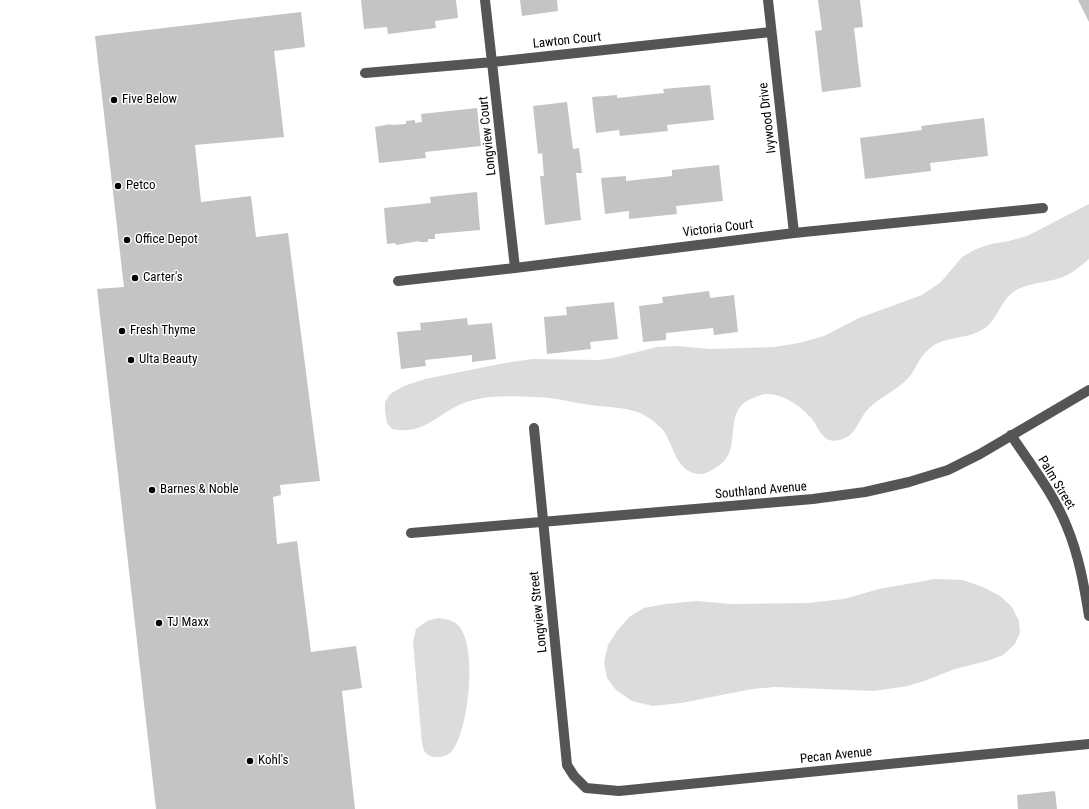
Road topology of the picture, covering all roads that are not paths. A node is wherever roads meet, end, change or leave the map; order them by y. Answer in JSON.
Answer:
{"nodes":[{"id":1,"x":485,"y":0,"type":"edge"},
{"id":2,"x":768,"y":0,"type":"edge"},
{"id":3,"x":771,"y":32,"type":"junction"},
{"id":4,"x":493,"y":62,"type":"junction"},
{"id":5,"x":365,"y":73,"type":"dead end"},
{"id":6,"x":1043,"y":208,"type":"dead end"},
{"id":7,"x":794,"y":233,"type":"junction"},
{"id":8,"x":515,"y":268,"type":"junction"},
{"id":9,"x":398,"y":281,"type":"dead end"},
{"id":10,"x":1089,"y":390,"type":"edge"},
{"id":11,"x":534,"y":428,"type":"dead end"},
{"id":12,"x":1011,"y":435,"type":"junction"},
{"id":13,"x":543,"y":522,"type":"junction"},
{"id":14,"x":411,"y":533,"type":"dead end"},
{"id":15,"x":1089,"y":616,"type":"edge"},
{"id":16,"x":1089,"y":744,"type":"edge"},
{"id":17,"x":586,"y":788,"type":"joint"}],
"edges":[{"from":1,"to":4,"type":"street","name":"Longview Court"},
{"from":2,"to":3,"type":"street","name":"Ivywood Drive"},
{"from":3,"to":4,"type":"street","name":"Lawton Court"},
{"from":3,"to":7,"type":"street","name":"Ivywood Drive"},
{"from":4,"to":5,"type":"street","name":"Lawton Court"},
{"from":4,"to":8,"type":"street","name":"Longview Court"},
{"from":6,"to":7,"type":"street","name":"Victoria Court"},
{"from":7,"to":8,"type":"street","name":"Victoria Court"},
{"from":8,"to":9,"type":"street","name":"Victoria Court"},
{"from":10,"to":12,"type":"street","name":"Southland Avenue"},
{"from":11,"to":13,"type":"street","name":"Longview Street"},
{"from":12,"to":13,"type":"street","name":"Southland Avenue"},
{"from":12,"to":15,"type":"street","name":"Palm Street"},
{"from":13,"to":14,"type":"street","name":"Southland Avenue"},
{"from":13,"to":17,"type":"street","name":"Longview Street"},
{"from":16,"to":17,"type":"street","name":"Pecan Avenue"}]}
